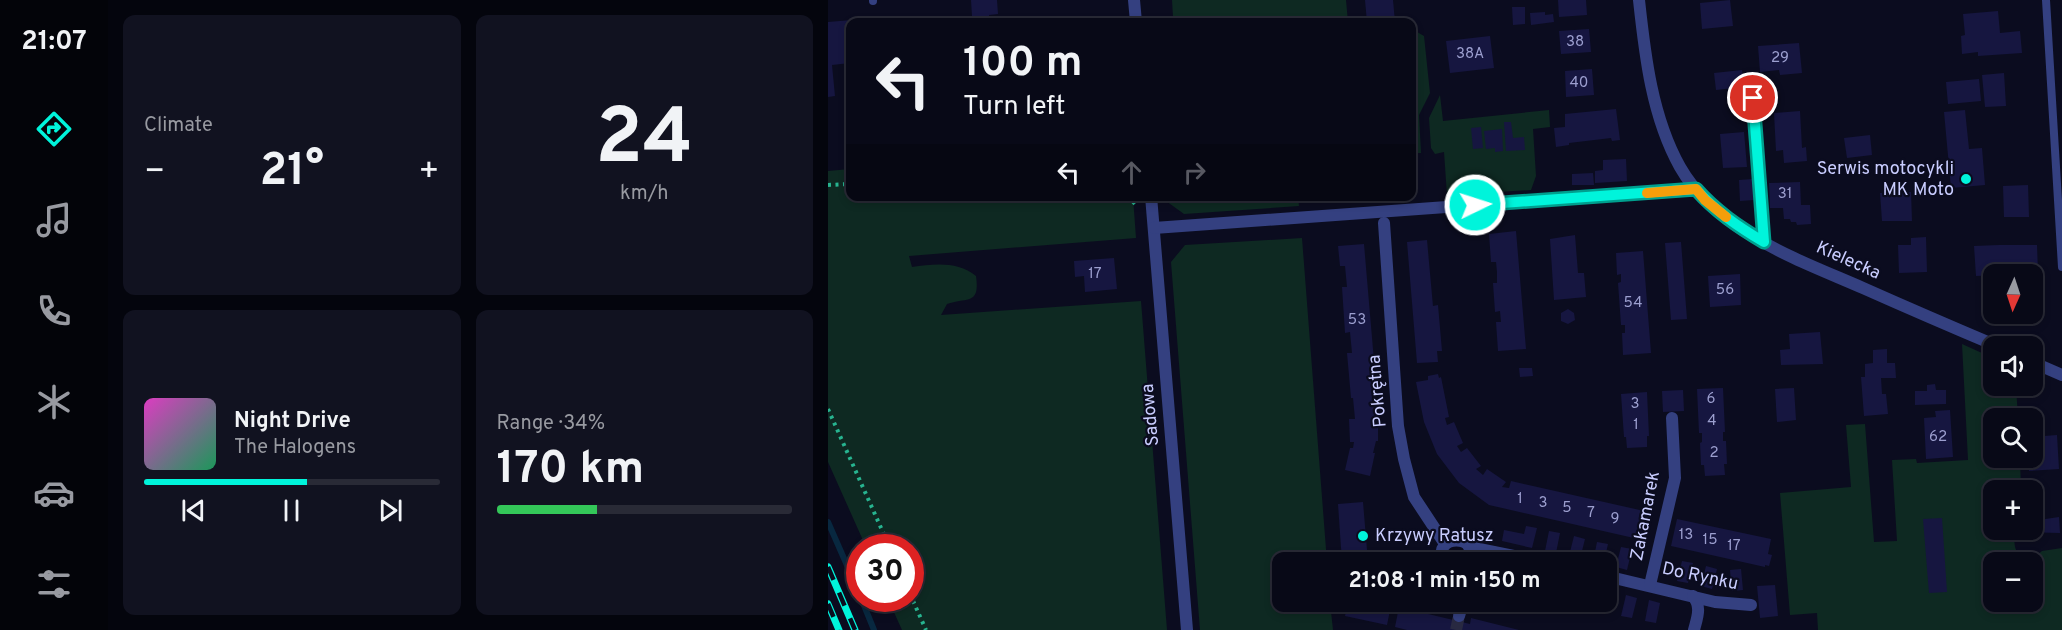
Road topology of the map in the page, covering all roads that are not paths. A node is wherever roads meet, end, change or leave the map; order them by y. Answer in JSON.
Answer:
{"nodes":[{"id":1,"x":1134,"y":0,"type":"edge"},
{"id":2,"x":1639,"y":0,"type":"edge"},
{"id":3,"x":2046,"y":0,"type":"edge"},
{"id":4,"x":1136,"y":18,"type":"edge"},
{"id":5,"x":1753,"y":98,"type":"dead end"},
{"id":6,"x":1696,"y":189,"type":"junction"},
{"id":7,"x":1151,"y":201,"type":"edge"},
{"id":8,"x":1384,"y":223,"type":"dead end"},
{"id":9,"x":1154,"y":228,"type":"junction"},
{"id":10,"x":1764,"y":242,"type":"junction"},
{"id":11,"x":2062,"y":267,"type":"edge"},
{"id":12,"x":1983,"y":340,"type":"edge"},
{"id":13,"x":2043,"y":367,"type":"edge"},
{"id":14,"x":2062,"y":375,"type":"edge"},
{"id":15,"x":1672,"y":418,"type":"dead end"},
{"id":16,"x":1446,"y":544,"type":"junction"},
{"id":17,"x":1469,"y":546,"type":"junction"},
{"id":18,"x":1442,"y":552,"type":"edge"},
{"id":19,"x":1472,"y":552,"type":"edge"},
{"id":20,"x":1497,"y":552,"type":"edge"},
{"id":21,"x":1617,"y":578,"type":"edge"},
{"id":22,"x":1650,"y":585,"type":"junction"},
{"id":23,"x":1693,"y":596,"type":"junction"},
{"id":24,"x":1751,"y":605,"type":"dead end"},
{"id":25,"x":1460,"y":612,"type":"edge"},
{"id":26,"x":1459,"y":616,"type":"tunnel mouth"},
{"id":27,"x":1187,"y":630,"type":"edge"},
{"id":28,"x":1694,"y":630,"type":"edge"}],
"edges":[{"from":1,"to":4,"type":"street"},
{"from":2,"to":6,"type":"street","name":"Kielecka"},
{"from":3,"to":11,"type":"lane"},
{"from":5,"to":10,"type":"lane"},
{"from":6,"to":9,"type":"street"},
{"from":6,"to":10,"type":"street","name":"Kielecka"},
{"from":7,"to":9,"type":"street","name":"Sadowa"},
{"from":8,"to":16,"type":"street","name":"Pokrętna"},
{"from":9,"to":27,"type":"street","name":"Sadowa"},
{"from":10,"to":12,"type":"street","name":"Kielecka"},
{"from":13,"to":14,"type":"street"},
{"from":15,"to":22,"type":"street","name":"Zakamarek"},
{"from":16,"to":17,"type":"street"},
{"from":16,"to":18,"type":"street"},
{"from":17,"to":19,"type":"street"},
{"from":17,"to":20,"type":"street"},
{"from":21,"to":22,"type":"street","name":"Do Rynku"},
{"from":22,"to":23,"type":"street","name":"Do Rynku"},
{"from":23,"to":24,"type":"street","name":"Do Rynku"},
{"from":23,"to":28,"type":"street"},
{"from":25,"to":26,"type":"street"}]}
